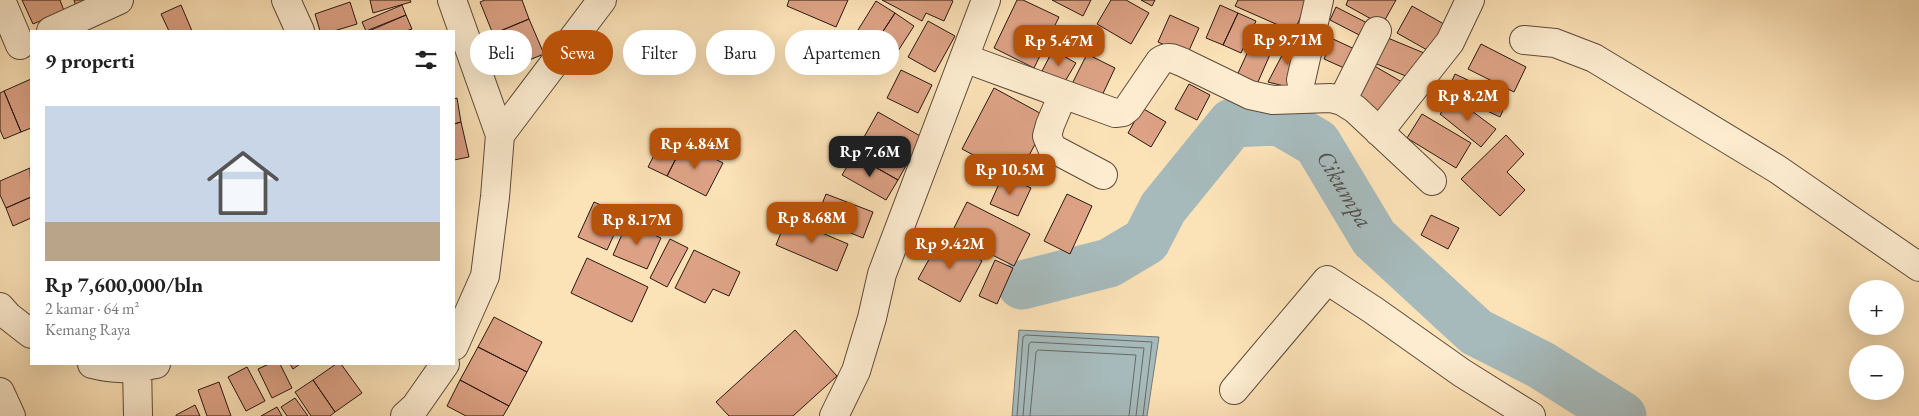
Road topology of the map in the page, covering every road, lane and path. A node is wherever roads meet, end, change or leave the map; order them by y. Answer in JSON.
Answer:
{"nodes":[{"id":1,"x":2,"y":0,"type":"edge"},
{"id":2,"x":119,"y":0,"type":"edge"},
{"id":3,"x":286,"y":0,"type":"edge"},
{"id":4,"x":452,"y":0,"type":"edge"},
{"id":5,"x":602,"y":0,"type":"edge"},
{"id":6,"x":1319,"y":0,"type":"edge"},
{"id":7,"x":1470,"y":0,"type":"edge"},
{"id":8,"x":980,"y":2,"type":"edge"},
{"id":9,"x":79,"y":26,"type":"edge"},
{"id":10,"x":57,"y":30,"type":"edge"},
{"id":11,"x":300,"y":30,"type":"edge"},
{"id":12,"x":1378,"y":31,"type":"dead end"},
{"id":13,"x":1524,"y":40,"type":"dead end"},
{"id":14,"x":17,"y":46,"type":"edge"},
{"id":15,"x":964,"y":58,"type":"junction"},
{"id":16,"x":1301,"y":80,"type":"dead end"},
{"id":17,"x":1063,"y":94,"type":"junction"},
{"id":18,"x":1342,"y":101,"type":"junction"},
{"id":19,"x":1379,"y":132,"type":"junction"},
{"id":20,"x":500,"y":135,"type":"junction"},
{"id":21,"x":1103,"y":175,"type":"dead end"},
{"id":22,"x":1432,"y":182,"type":"dead end"},
{"id":23,"x":1919,"y":267,"type":"edge"},
{"id":24,"x":0,"y":307,"type":"edge"},
{"id":25,"x":30,"y":333,"type":"edge"},
{"id":26,"x":455,"y":344,"type":"edge"},
{"id":27,"x":96,"y":365,"type":"edge"},
{"id":28,"x":143,"y":365,"type":"edge"},
{"id":29,"x":444,"y":365,"type":"edge"},
{"id":30,"x":1234,"y":390,"type":"dead end"},
{"id":31,"x":0,"y":392,"type":"edge"},
{"id":32,"x":11,"y":416,"type":"edge"},
{"id":33,"x":138,"y":416,"type":"edge"},
{"id":34,"x":405,"y":416,"type":"edge"},
{"id":35,"x":834,"y":416,"type":"edge"},
{"id":36,"x":1531,"y":416,"type":"edge"}],
"edges":[{"from":1,"to":14,"type":"street"},
{"from":2,"to":9,"type":"street"},
{"from":3,"to":11,"type":"street"},
{"from":4,"to":20,"type":"street"},
{"from":5,"to":20,"type":"street"},
{"from":6,"to":16,"type":"street"},
{"from":7,"to":19,"type":"street"},
{"from":8,"to":15,"type":"street"},
{"from":9,"to":10,"type":"street"},
{"from":12,"to":18,"type":"street"},
{"from":13,"to":23,"type":"street"},
{"from":15,"to":17,"type":"street"},
{"from":15,"to":35,"type":"street"},
{"from":17,"to":18,"type":"street"},
{"from":17,"to":21,"type":"street"},
{"from":18,"to":19,"type":"street"},
{"from":19,"to":22,"type":"street"},
{"from":20,"to":26,"type":"street"},
{"from":24,"to":25,"type":"street"},
{"from":27,"to":28,"type":"street"},
{"from":28,"to":33,"type":"street"},
{"from":29,"to":34,"type":"street"},
{"from":30,"to":36,"type":"street"},
{"from":31,"to":32,"type":"street"}]}
